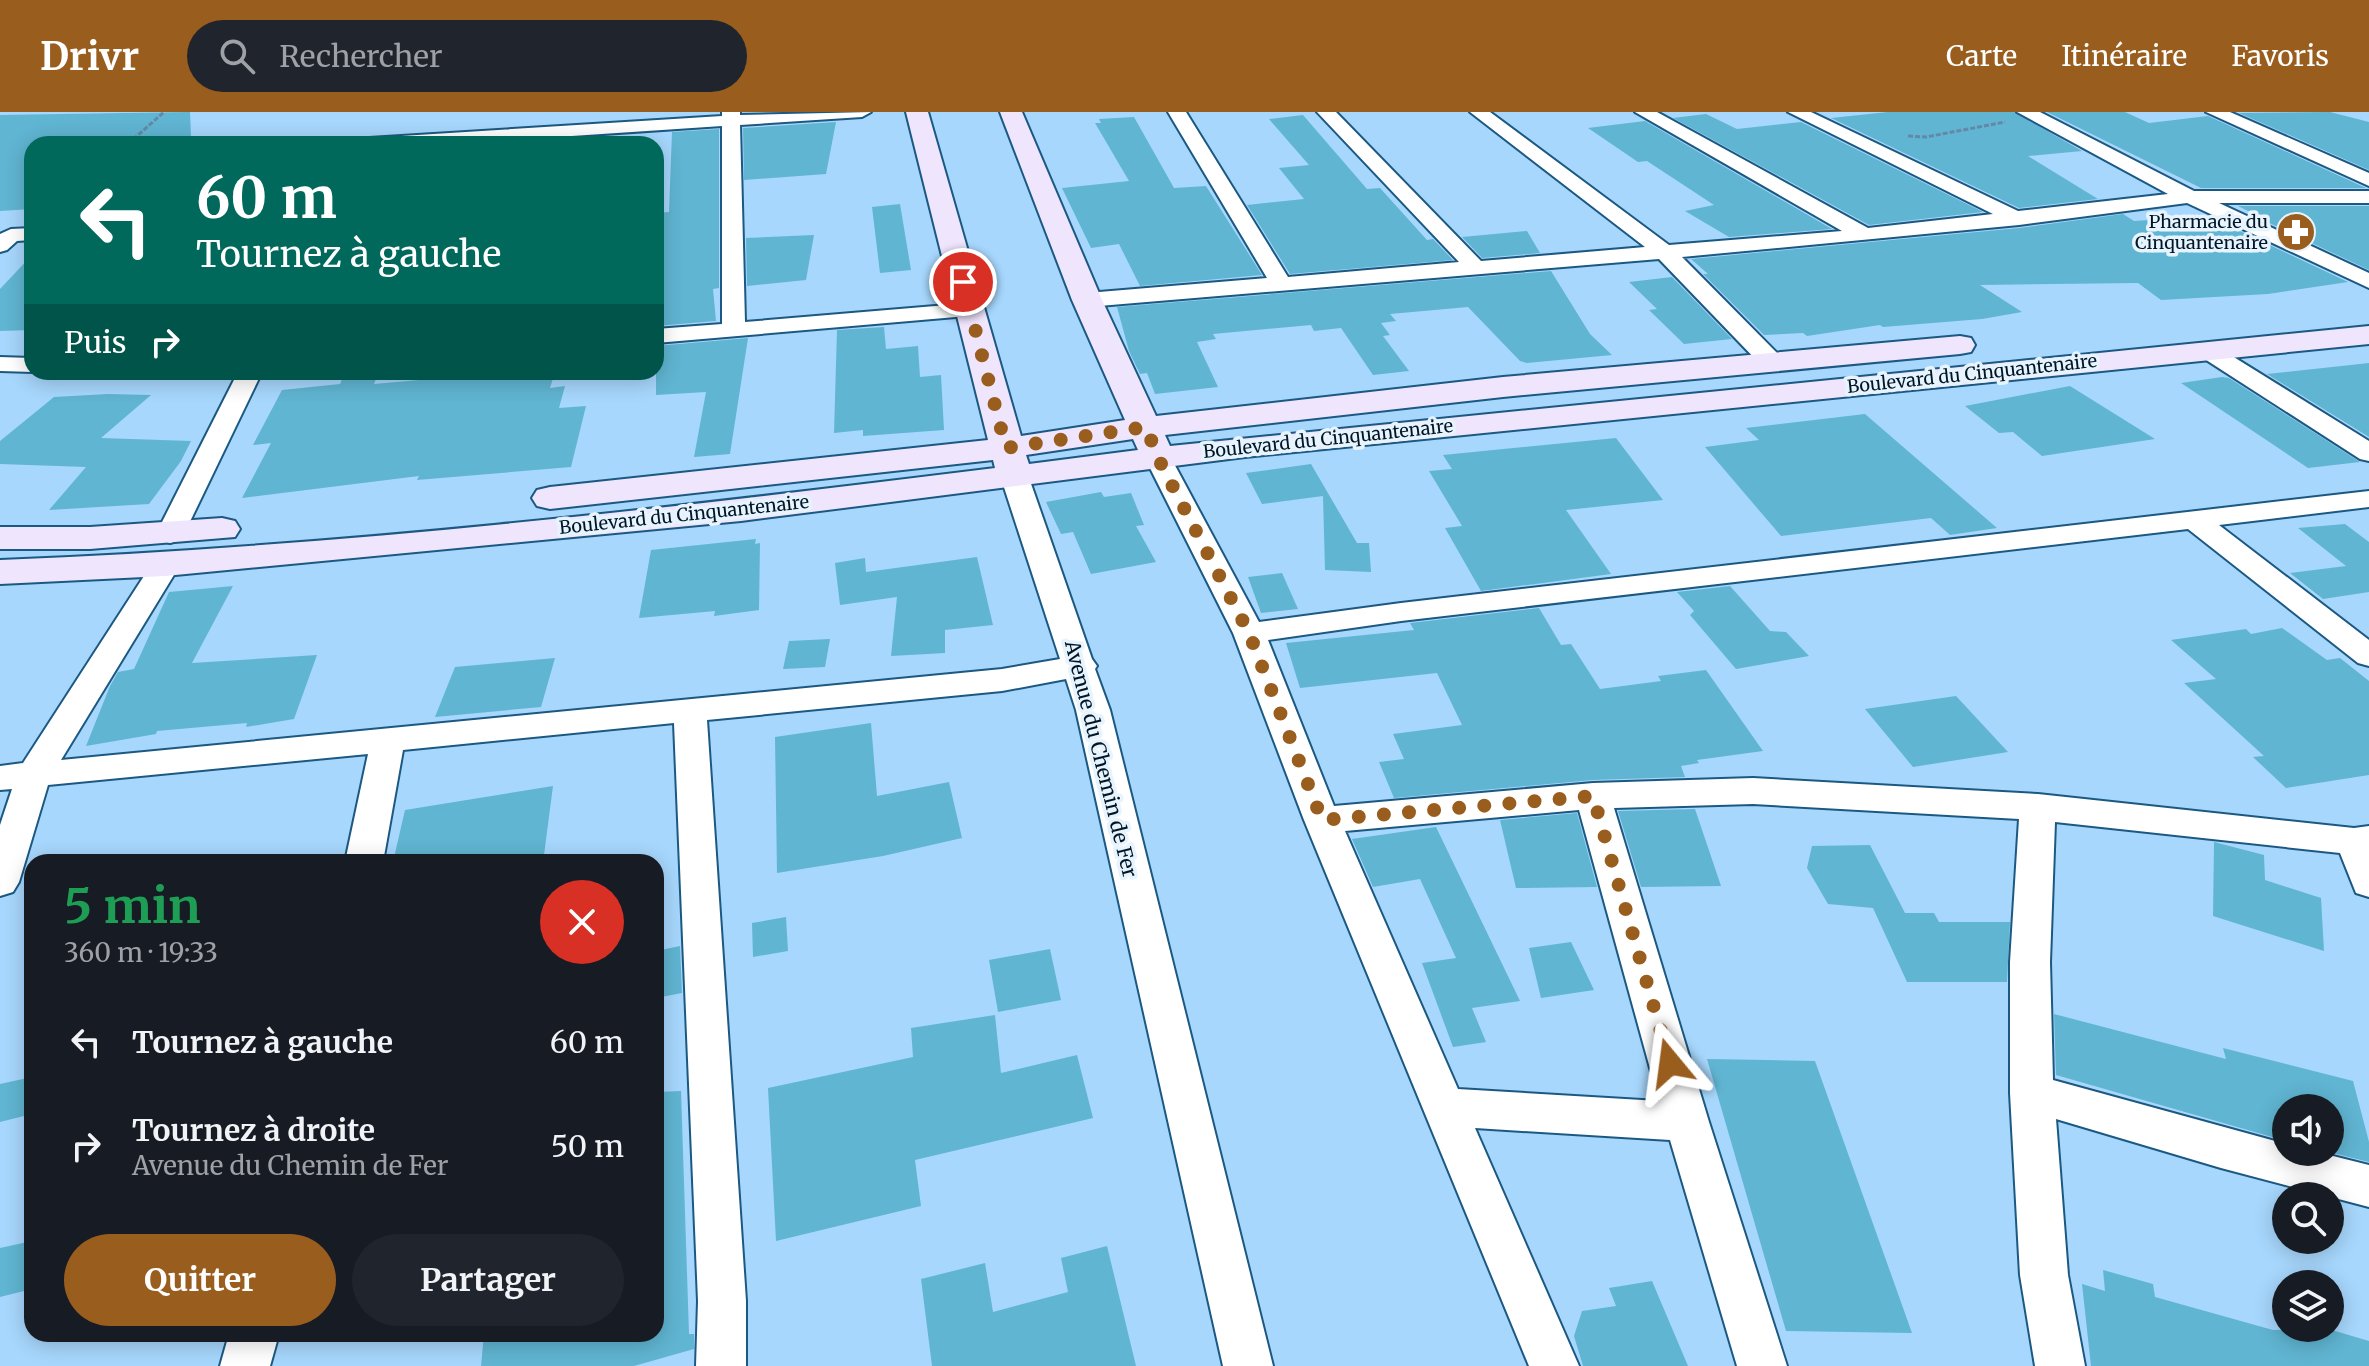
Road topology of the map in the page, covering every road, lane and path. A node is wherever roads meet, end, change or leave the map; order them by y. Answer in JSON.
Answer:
{"nodes":[{"id":1,"x":164,"y":112,"type":"edge"},
{"id":2,"x":862,"y":112,"type":"edge"},
{"id":3,"x":917,"y":112,"type":"edge"},
{"id":4,"x":1011,"y":112,"type":"edge"},
{"id":5,"x":1177,"y":112,"type":"edge"},
{"id":6,"x":1326,"y":112,"type":"edge"},
{"id":7,"x":1479,"y":112,"type":"edge"},
{"id":8,"x":1644,"y":112,"type":"edge"},
{"id":9,"x":1797,"y":112,"type":"edge"},
{"id":10,"x":2215,"y":112,"type":"edge"},
{"id":11,"x":2030,"y":114,"type":"edge"},
{"id":12,"x":732,"y":116,"type":"edge"},
{"id":13,"x":1898,"y":135,"type":"dead end"},
{"id":14,"x":137,"y":136,"type":"edge"},
{"id":15,"x":568,"y":136,"type":"edge"},
{"id":16,"x":2369,"y":180,"type":"edge"},
{"id":17,"x":2190,"y":197,"type":"junction"},
{"id":18,"x":2369,"y":197,"type":"edge"},
{"id":19,"x":2019,"y":219,"type":"junction"},
{"id":20,"x":24,"y":234,"type":"edge"},
{"id":21,"x":1865,"y":235,"type":"junction"},
{"id":22,"x":0,"y":246,"type":"edge"},
{"id":23,"x":1665,"y":252,"type":"junction"},
{"id":24,"x":1477,"y":269,"type":"junction"},
{"id":25,"x":2369,"y":281,"type":"edge"},
{"id":26,"x":1282,"y":285,"type":"junction"},
{"id":27,"x":1087,"y":300,"type":"junction"},
{"id":28,"x":2369,"y":306,"type":"edge"},
{"id":29,"x":971,"y":310,"type":"junction"},
{"id":30,"x":734,"y":330,"type":"junction"},
{"id":31,"x":664,"y":335,"type":"edge"},
{"id":32,"x":2369,"y":335,"type":"edge"},
{"id":33,"x":2208,"y":351,"type":"junction"},
{"id":34,"x":1772,"y":362,"type":"junction"},
{"id":35,"x":0,"y":364,"type":"edge"},
{"id":36,"x":24,"y":365,"type":"edge"},
{"id":37,"x":246,"y":380,"type":"edge"},
{"id":38,"x":1152,"y":443,"type":"junction"},
{"id":39,"x":2369,"y":453,"type":"edge"},
{"id":40,"x":1011,"y":463,"type":"junction"},
{"id":41,"x":2369,"y":499,"type":"edge"},
{"id":42,"x":2196,"y":521,"type":"junction"},
{"id":43,"x":0,"y":538,"type":"edge"},
{"id":44,"x":168,"y":550,"type":"junction"},
{"id":45,"x":0,"y":572,"type":"edge"},
{"id":46,"x":1249,"y":633,"type":"junction"},
{"id":47,"x":2369,"y":656,"type":"edge"},
{"id":48,"x":1081,"y":666,"type":"junction"},
{"id":49,"x":690,"y":711,"type":"junction"},
{"id":50,"x":388,"y":740,"type":"junction"},
{"id":51,"x":34,"y":775,"type":"junction"},
{"id":52,"x":0,"y":778,"type":"edge"},
{"id":53,"x":1593,"y":796,"type":"junction"},
{"id":54,"x":2038,"y":807,"type":"junction"},
{"id":55,"x":1322,"y":820,"type":"junction"},
{"id":56,"x":2361,"y":840,"type":"edge"},
{"id":57,"x":366,"y":854,"type":"edge"},
{"id":58,"x":0,"y":882,"type":"edge"},
{"id":59,"x":2369,"y":883,"type":"edge"},
{"id":60,"x":2032,"y":1093,"type":"junction"},
{"id":61,"x":1445,"y":1107,"type":"junction"},
{"id":62,"x":1687,"y":1122,"type":"junction"},
{"id":63,"x":2369,"y":1186,"type":"edge"},
{"id":64,"x":252,"y":1342,"type":"edge"},
{"id":65,"x":245,"y":1366,"type":"edge"},
{"id":66,"x":721,"y":1366,"type":"edge"},
{"id":67,"x":1248,"y":1366,"type":"edge"},
{"id":68,"x":1554,"y":1366,"type":"edge"},
{"id":69,"x":1762,"y":1366,"type":"edge"},
{"id":70,"x":2060,"y":1366,"type":"edge"}],
"edges":[{"from":1,"to":14,"type":"path"},
{"from":2,"to":12,"type":"street"},
{"from":3,"to":29,"type":"main road","name":"Avenue du Chemin de Fer"},
{"from":4,"to":27,"type":"main road"},
{"from":5,"to":26,"type":"street"},
{"from":6,"to":24,"type":"street"},
{"from":7,"to":23,"type":"street"},
{"from":8,"to":21,"type":"street"},
{"from":9,"to":19,"type":"street"},
{"from":10,"to":16,"type":"street"},
{"from":11,"to":13,"type":"path"},
{"from":11,"to":17,"type":"street"},
{"from":12,"to":15,"type":"street"},
{"from":12,"to":30,"type":"street"},
{"from":17,"to":18,"type":"street"},
{"from":17,"to":19,"type":"street"},
{"from":17,"to":25,"type":"street"},
{"from":19,"to":21,"type":"street"},
{"from":20,"to":22,"type":"street"},
{"from":21,"to":23,"type":"street"},
{"from":23,"to":24,"type":"street"},
{"from":23,"to":34,"type":"street"},
{"from":24,"to":26,"type":"street"},
{"from":26,"to":27,"type":"street"},
{"from":27,"to":38,"type":"main road"},
{"from":28,"to":34,"type":"main road","name":"Boulevard du Cinquantenaire"},
{"from":29,"to":30,"type":"street"},
{"from":29,"to":40,"type":"main road","name":"Avenue du Chemin de Fer"},
{"from":30,"to":31,"type":"street"},
{"from":32,"to":33,"type":"main road","name":"Boulevard du Cinquantenaire"},
{"from":33,"to":38,"type":"main road","name":"Boulevard du Cinquantenaire"},
{"from":33,"to":39,"type":"street"},
{"from":34,"to":38,"type":"main road","name":"Boulevard du Cinquantenaire"},
{"from":35,"to":36,"type":"street"},
{"from":37,"to":44,"type":"street"},
{"from":38,"to":40,"type":"main road","name":"Boulevard du Cinquantenaire"},
{"from":38,"to":46,"type":"street"},
{"from":40,"to":44,"type":"main road","name":"Boulevard du Cinquantenaire"},
{"from":40,"to":48,"type":"street","name":"Avenue du Chemin de Fer"},
{"from":41,"to":42,"type":"street"},
{"from":42,"to":46,"type":"street"},
{"from":42,"to":47,"type":"street"},
{"from":43,"to":44,"type":"main road","name":"Boulevard du Cinquantenaire"},
{"from":44,"to":45,"type":"main road","name":"Boulevard du Cinquantenaire"},
{"from":44,"to":51,"type":"street"},
{"from":46,"to":55,"type":"street"},
{"from":48,"to":49,"type":"street"},
{"from":48,"to":67,"type":"street","name":"Avenue du Chemin de Fer"},
{"from":49,"to":50,"type":"street"},
{"from":49,"to":66,"type":"street"},
{"from":50,"to":51,"type":"street"},
{"from":50,"to":57,"type":"street"},
{"from":51,"to":52,"type":"street"},
{"from":51,"to":58,"type":"street"},
{"from":53,"to":54,"type":"street"},
{"from":53,"to":55,"type":"street"},
{"from":53,"to":62,"type":"street"},
{"from":54,"to":56,"type":"street"},
{"from":54,"to":60,"type":"street"},
{"from":55,"to":61,"type":"street"},
{"from":56,"to":59,"type":"street"},
{"from":60,"to":63,"type":"street"},
{"from":60,"to":70,"type":"street"},
{"from":61,"to":62,"type":"street"},
{"from":61,"to":68,"type":"street"},
{"from":62,"to":69,"type":"street"},
{"from":64,"to":65,"type":"street"}]}
